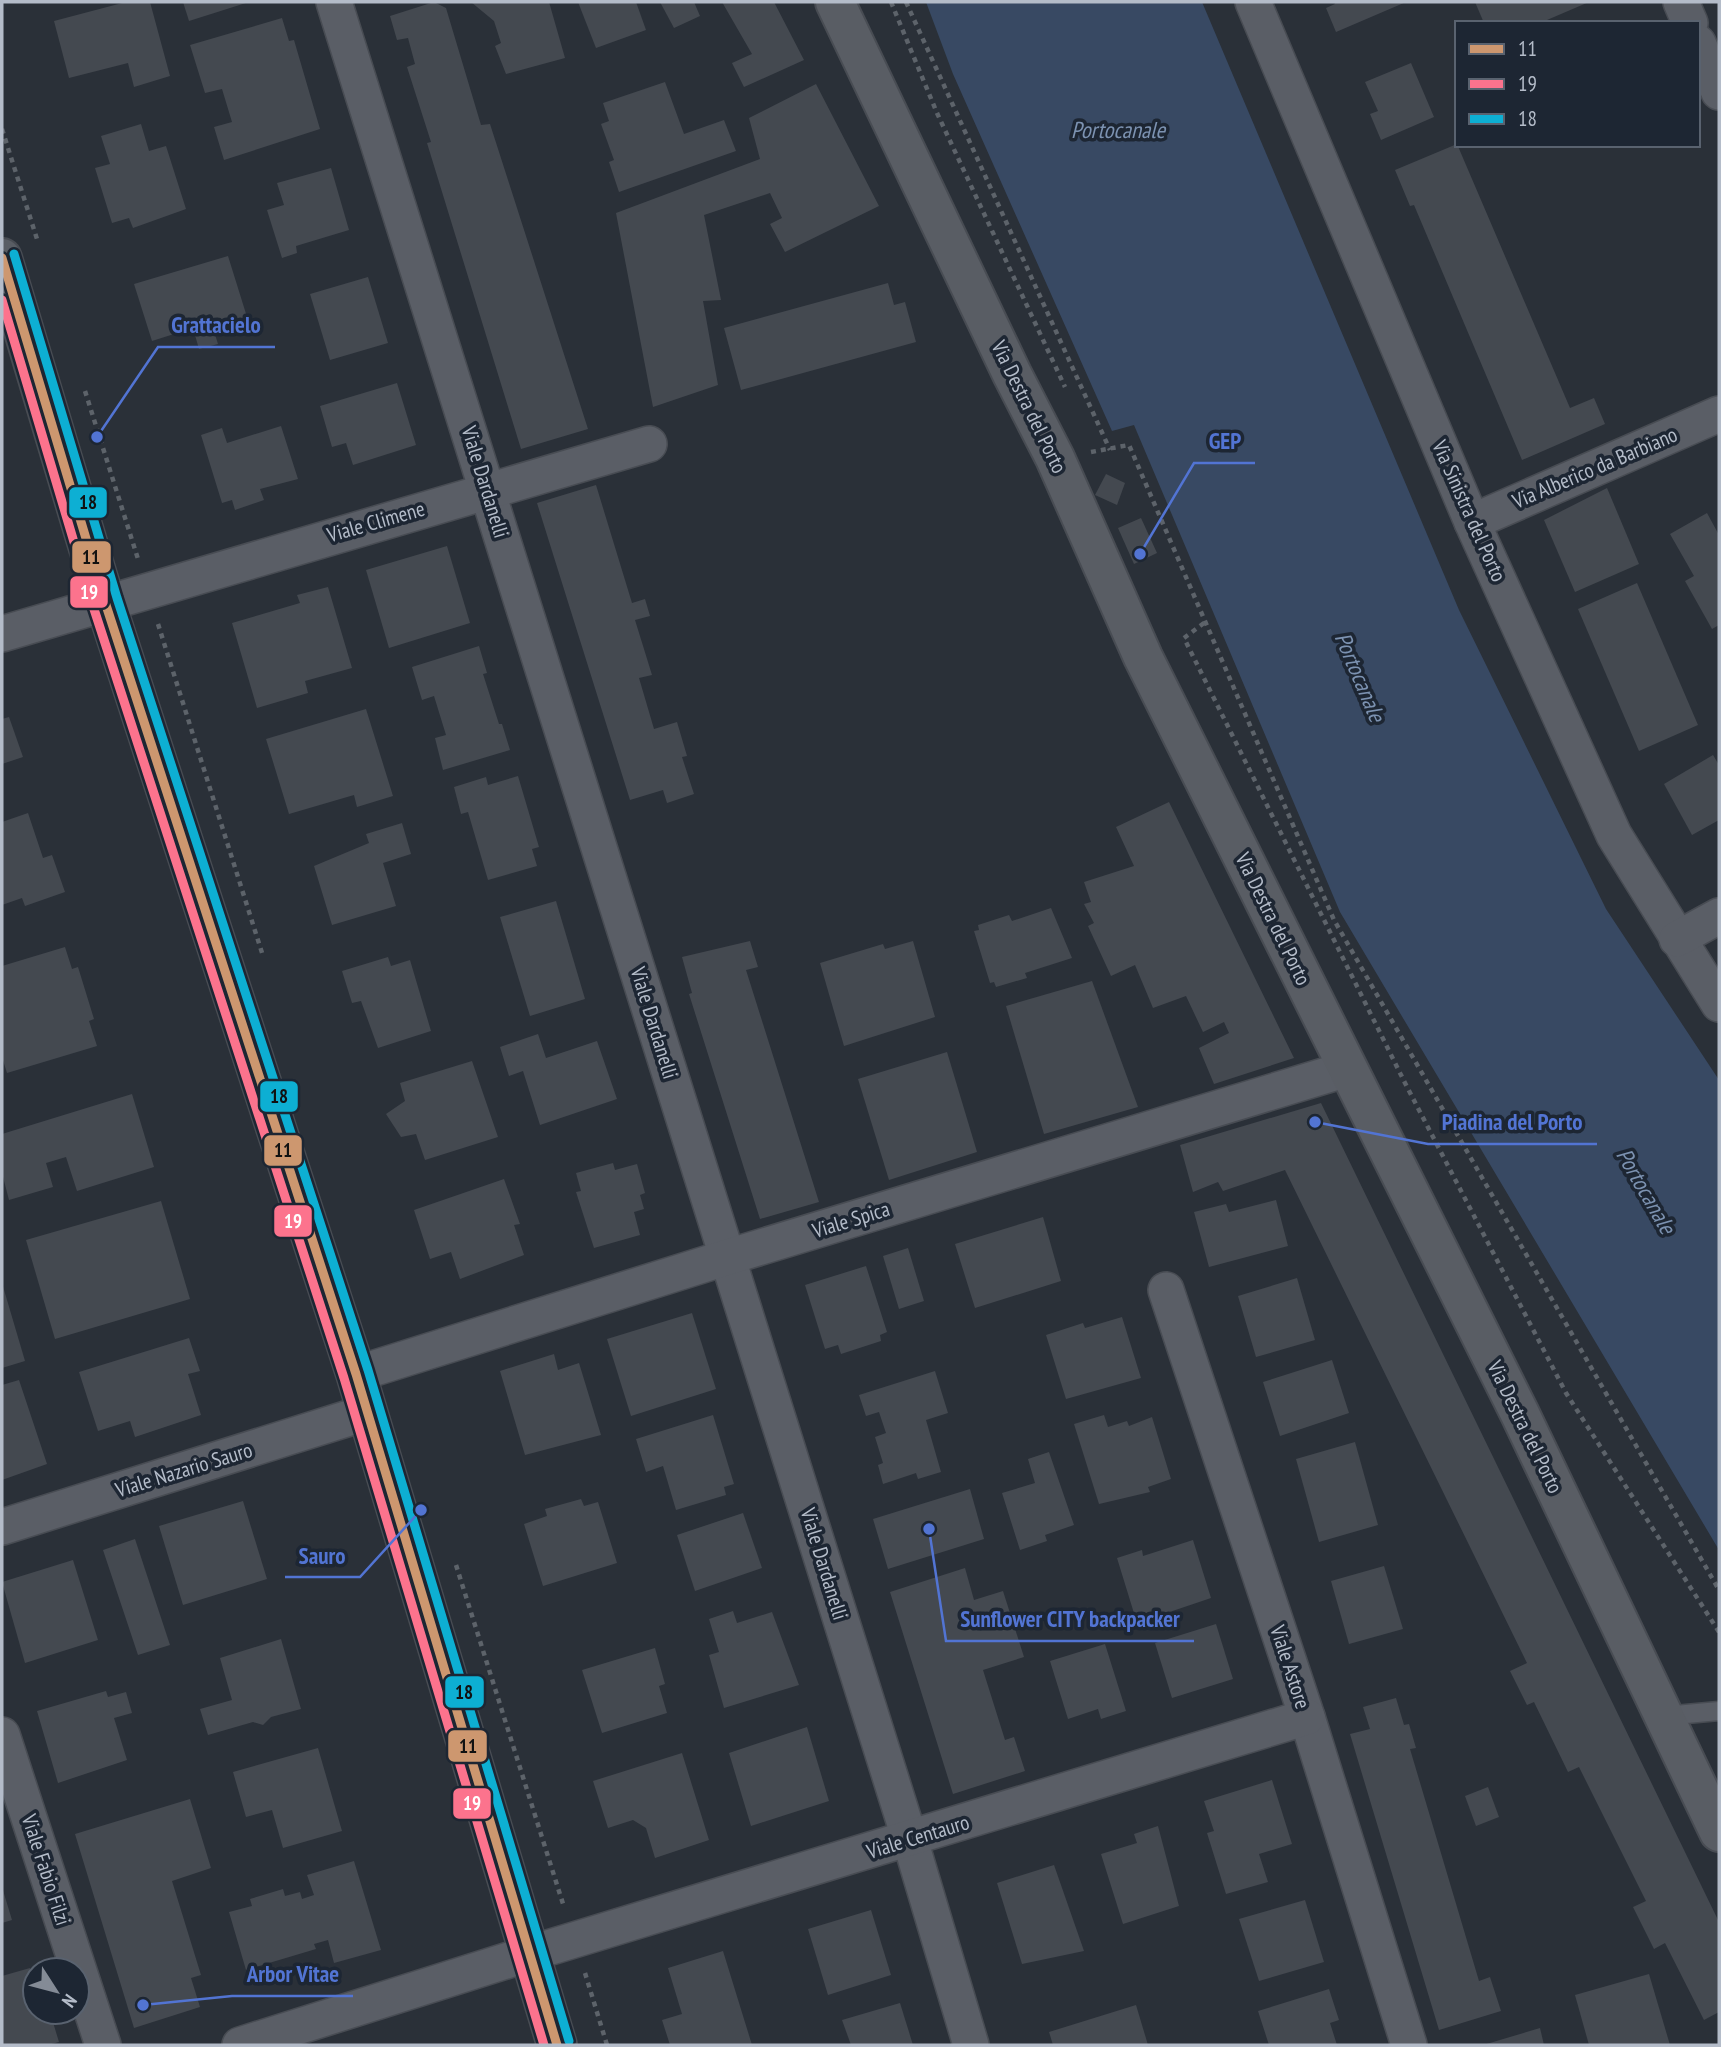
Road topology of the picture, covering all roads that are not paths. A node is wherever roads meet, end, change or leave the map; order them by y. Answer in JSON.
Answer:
{"nodes":[{"id":1,"x":334,"y":2,"type":"edge"},
{"id":2,"x":835,"y":2,"type":"edge"},
{"id":3,"x":1253,"y":2,"type":"edge"},
{"id":4,"x":1681,"y":2,"type":"edge"},
{"id":5,"x":1689,"y":21,"type":"edge"},
{"id":6,"x":1700,"y":48,"type":"edge"},
{"id":7,"x":1719,"y":92,"type":"edge"},
{"id":8,"x":2,"y":258,"type":"edge"},
{"id":9,"x":1719,"y":414,"type":"edge"},
{"id":10,"x":649,"y":444,"type":"dead end"},
{"id":11,"x":487,"y":489,"type":"junction"},
{"id":12,"x":1472,"y":522,"type":"junction"},
{"id":13,"x":105,"y":602,"type":"junction"},
{"id":14,"x":2,"y":634,"type":"edge"},
{"id":15,"x":1719,"y":916,"type":"edge"},
{"id":16,"x":1677,"y":939,"type":"junction"},
{"id":17,"x":1719,"y":1004,"type":"edge"},
{"id":18,"x":1347,"y":1069,"type":"junction"},
{"id":19,"x":728,"y":1257,"type":"junction"},
{"id":20,"x":1166,"y":1290,"type":"dead end"},
{"id":21,"x":356,"y":1374,"type":"junction"},
{"id":22,"x":366,"y":1413,"type":"junction"},
{"id":23,"x":2,"y":1527,"type":"edge"},
{"id":24,"x":1719,"y":1711,"type":"edge"},
{"id":25,"x":1664,"y":1716,"type":"junction"},
{"id":26,"x":1307,"y":1717,"type":"junction"},
{"id":27,"x":2,"y":1735,"type":"edge"},
{"id":28,"x":1719,"y":1832,"type":"edge"},
{"id":29,"x":910,"y":1840,"type":"junction"},
{"id":30,"x":528,"y":1954,"type":"junction"},
{"id":31,"x":103,"y":2045,"type":"edge"},
{"id":32,"x":240,"y":2045,"type":"edge"},
{"id":33,"x":558,"y":2045,"type":"edge"},
{"id":34,"x":971,"y":2045,"type":"edge"},
{"id":35,"x":1409,"y":2045,"type":"edge"}],
"edges":[{"from":1,"to":11,"type":"street","name":"Viale Dardanelli"},
{"from":2,"to":18,"type":"street","name":"Via Destra del Porto"},
{"from":3,"to":12,"type":"street","name":"Via Sinistra del Porto"},
{"from":4,"to":5,"type":"street"},
{"from":6,"to":7,"type":"street"},
{"from":8,"to":13,"type":"street"},
{"from":9,"to":12,"type":"street","name":"Via Alberico da Barbiano"},
{"from":10,"to":11,"type":"street","name":"Viale Climene"},
{"from":11,"to":13,"type":"street","name":"Viale Climene"},
{"from":11,"to":19,"type":"street","name":"Viale Dardanelli"},
{"from":12,"to":16,"type":"street","name":"Via Sinistra del Porto"},
{"from":13,"to":14,"type":"street","name":"Viale Climene"},
{"from":13,"to":21,"type":"street"},
{"from":15,"to":16,"type":"street"},
{"from":16,"to":17,"type":"street","name":"Via Sinistra del Porto"},
{"from":18,"to":19,"type":"street","name":"Viale Spica"},
{"from":18,"to":25,"type":"street","name":"Via Destra del Porto"},
{"from":19,"to":21,"type":"street","name":"Viale Spica"},
{"from":19,"to":29,"type":"street","name":"Viale Dardanelli"},
{"from":20,"to":26,"type":"street","name":"Viale Astore"},
{"from":21,"to":22,"type":"street"},
{"from":22,"to":23,"type":"street","name":"Viale Nazario Sauro"},
{"from":22,"to":30,"type":"street"},
{"from":24,"to":25,"type":"lane"},
{"from":25,"to":28,"type":"street","name":"Via Destra del Porto"},
{"from":26,"to":29,"type":"street","name":"Viale Centauro"},
{"from":26,"to":35,"type":"street","name":"Viale Astore"},
{"from":27,"to":31,"type":"street","name":"Viale Fabio Filzi"},
{"from":29,"to":30,"type":"street","name":"Viale Centauro"},
{"from":29,"to":34,"type":"street","name":"Viale Dardanelli"},
{"from":30,"to":32,"type":"street","name":"Viale Centauro"},
{"from":30,"to":33,"type":"street"}]}
